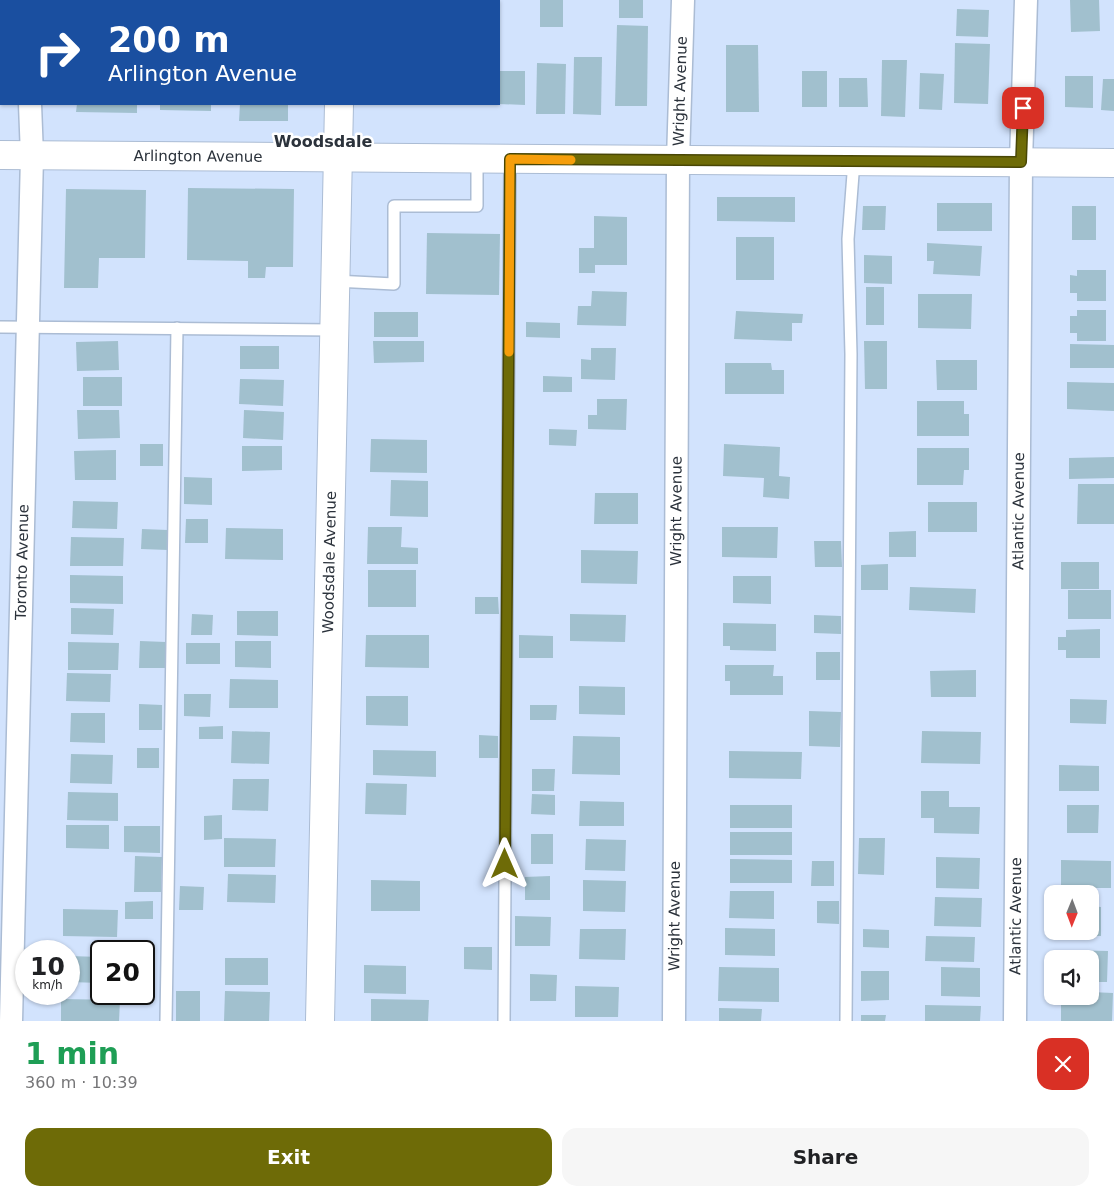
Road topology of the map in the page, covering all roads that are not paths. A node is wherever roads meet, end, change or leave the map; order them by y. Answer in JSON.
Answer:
{"nodes":[{"id":1,"x":683,"y":0,"type":"edge"},
{"id":2,"x":1026,"y":0,"type":"edge"},
{"id":3,"x":30,"y":105,"type":"edge"},
{"id":4,"x":339,"y":105,"type":"edge"},
{"id":5,"x":0,"y":155,"type":"edge"},
{"id":6,"x":32,"y":156,"type":"junction"},
{"id":7,"x":338,"y":158,"type":"junction"},
{"id":8,"x":477,"y":159,"type":"junction"},
{"id":9,"x":510,"y":159,"type":"junction"},
{"id":10,"x":678,"y":160,"type":"junction"},
{"id":11,"x":854,"y":161,"type":"junction"},
{"id":12,"x":1021,"y":162,"type":"junction"},
{"id":13,"x":1114,"y":163,"type":"edge"},
{"id":14,"x":335,"y":281,"type":"junction"},
{"id":15,"x":0,"y":327,"type":"edge"},
{"id":16,"x":28,"y":327,"type":"junction"},
{"id":17,"x":177,"y":328,"type":"junction"},
{"id":18,"x":334,"y":330,"type":"junction"},
{"id":19,"x":11,"y":1021,"type":"edge"},
{"id":20,"x":166,"y":1021,"type":"edge"},
{"id":21,"x":320,"y":1021,"type":"edge"},
{"id":22,"x":504,"y":1021,"type":"edge"},
{"id":23,"x":674,"y":1021,"type":"edge"},
{"id":24,"x":846,"y":1021,"type":"edge"},
{"id":25,"x":1015,"y":1021,"type":"edge"}],
"edges":[{"from":1,"to":10,"type":"street","name":"Wright Avenue"},
{"from":2,"to":12,"type":"street","name":"Atlantic Avenue"},
{"from":3,"to":6,"type":"street","name":"Toronto Avenue"},
{"from":4,"to":7,"type":"street","name":"Woodsdale Avenue"},
{"from":5,"to":6,"type":"street","name":"Arlington Avenue"},
{"from":6,"to":7,"type":"street","name":"Arlington Avenue"},
{"from":6,"to":16,"type":"street","name":"Toronto Avenue"},
{"from":7,"to":8,"type":"street","name":"Arlington Avenue"},
{"from":7,"to":14,"type":"street","name":"Woodsdale Avenue"},
{"from":8,"to":9,"type":"street","name":"Arlington Avenue"},
{"from":8,"to":14,"type":"lane"},
{"from":9,"to":10,"type":"street","name":"Arlington Avenue"},
{"from":9,"to":22,"type":"lane"},
{"from":10,"to":11,"type":"street","name":"Arlington Avenue"},
{"from":10,"to":23,"type":"street","name":"Wright Avenue"},
{"from":11,"to":12,"type":"street","name":"Arlington Avenue"},
{"from":11,"to":24,"type":"lane"},
{"from":12,"to":13,"type":"street","name":"Arlington Avenue"},
{"from":12,"to":25,"type":"street","name":"Atlantic Avenue"},
{"from":14,"to":18,"type":"street","name":"Woodsdale Avenue"},
{"from":15,"to":16,"type":"lane"},
{"from":16,"to":17,"type":"lane"},
{"from":16,"to":19,"type":"street","name":"Toronto Avenue"},
{"from":17,"to":18,"type":"lane"},
{"from":17,"to":20,"type":"lane"},
{"from":18,"to":21,"type":"street","name":"Woodsdale Avenue"}]}
